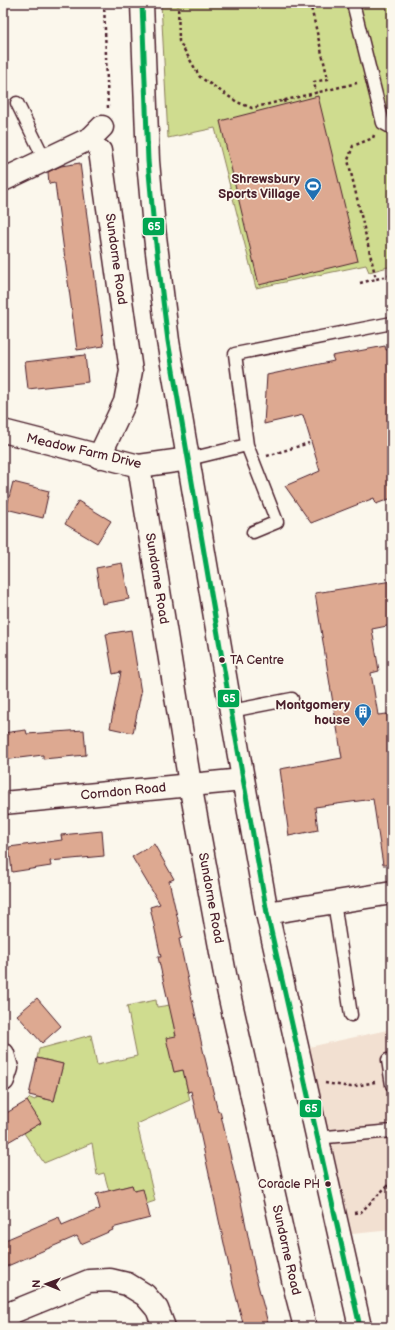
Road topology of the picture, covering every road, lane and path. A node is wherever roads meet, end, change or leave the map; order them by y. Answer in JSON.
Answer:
{"nodes":[{"id":1,"x":104,"y":3,"type":"edge"},
{"id":2,"x":142,"y":3,"type":"edge"},
{"id":3,"x":178,"y":3,"type":"edge"},
{"id":4,"x":310,"y":3,"type":"edge"},
{"id":5,"x":353,"y":3,"type":"edge"},
{"id":6,"x":373,"y":80,"type":"junction"},
{"id":7,"x":316,"y":93,"type":"junction"},
{"id":8,"x":284,"y":100,"type":"junction"},
{"id":9,"x":17,"y":103,"type":"dead end"},
{"id":10,"x":285,"y":104,"type":"dead end"},
{"id":11,"x":388,"y":126,"type":"edge"},
{"id":12,"x":102,"y":127,"type":"joint"},
{"id":13,"x":100,"y":151,"type":"dead end"},
{"id":14,"x":45,"y":160,"type":"junction"},
{"id":15,"x":3,"y":180,"type":"edge"},
{"id":16,"x":392,"y":275,"type":"edge"},
{"id":17,"x":376,"y":279,"type":"junction"},
{"id":18,"x":360,"y":283,"type":"dead end"},
{"id":19,"x":392,"y":323,"type":"edge"},
{"id":20,"x":3,"y":431,"type":"edge"},
{"id":21,"x":309,"y":443,"type":"dead end"},
{"id":22,"x":246,"y":445,"type":"junction"},
{"id":23,"x":99,"y":457,"type":"junction"},
{"id":24,"x":263,"y":458,"type":"dead end"},
{"id":25,"x":189,"y":459,"type":"junction"},
{"id":26,"x":139,"y":466,"type":"junction"},
{"id":27,"x":253,"y":532,"type":"dead end"},
{"id":28,"x":292,"y":699,"type":"dead end"},
{"id":29,"x":231,"y":711,"type":"junction"},
{"id":30,"x":243,"y":780,"type":"junction"},
{"id":31,"x":190,"y":784,"type":"junction"},
{"id":32,"x":3,"y":803,"type":"edge"},
{"id":33,"x":392,"y":893,"type":"edge"},
{"id":34,"x":334,"y":902,"type":"junction"},
{"id":35,"x":267,"y":913,"type":"junction"},
{"id":36,"x":351,"y":1015,"type":"dead end"},
{"id":37,"x":3,"y":1054,"type":"edge"},
{"id":38,"x":388,"y":1060,"type":"dead end"},
{"id":39,"x":3,"y":1080,"type":"edge"},
{"id":40,"x":392,"y":1082,"type":"edge"},
{"id":41,"x":305,"y":1085,"type":"junction"},
{"id":42,"x":392,"y":1131,"type":"edge"},
{"id":43,"x":316,"y":1138,"type":"junction"},
{"id":44,"x":392,"y":1181,"type":"edge"},
{"id":45,"x":334,"y":1217,"type":"junction"},
{"id":46,"x":3,"y":1316,"type":"edge"},
{"id":47,"x":164,"y":1327,"type":"edge"},
{"id":48,"x":305,"y":1327,"type":"edge"},
{"id":49,"x":360,"y":1327,"type":"edge"}],
"edges":[{"from":1,"to":12,"type":"path"},
{"from":2,"to":25,"type":"street"},
{"from":3,"to":8,"type":"path"},
{"from":4,"to":7,"type":"path"},
{"from":5,"to":6,"type":"lane"},
{"from":6,"to":7,"type":"path"},
{"from":6,"to":11,"type":"lane"},
{"from":7,"to":8,"type":"path"},
{"from":8,"to":10,"type":"path"},
{"from":9,"to":14,"type":"lane"},
{"from":11,"to":17,"type":"path"},
{"from":12,"to":14,"type":"street"},
{"from":13,"to":23,"type":"street","name":"Sundorne Road"},
{"from":14,"to":15,"type":"street"},
{"from":16,"to":17,"type":"path"},
{"from":17,"to":18,"type":"path"},
{"from":19,"to":22,"type":"lane"},
{"from":20,"to":23,"type":"street","name":"Meadow Farm Drive"},
{"from":21,"to":24,"type":"path"},
{"from":22,"to":25,"type":"lane"},
{"from":22,"to":27,"type":"lane"},
{"from":23,"to":26,"type":"street","name":"Meadow Farm Drive"},
{"from":25,"to":26,"type":"street","name":"Meadow Farm Drive"},
{"from":25,"to":29,"type":"street"},
{"from":26,"to":31,"type":"street","name":"Sundorne Road"},
{"from":28,"to":29,"type":"lane"},
{"from":29,"to":30,"type":"street"},
{"from":30,"to":31,"type":"street","name":"Corndon Road"},
{"from":30,"to":35,"type":"street"},
{"from":31,"to":32,"type":"street","name":"Corndon Road"},
{"from":31,"to":48,"type":"street","name":"Sundorne Road"},
{"from":33,"to":34,"type":"street"},
{"from":34,"to":35,"type":"street"},
{"from":34,"to":36,"type":"lane"},
{"from":35,"to":41,"type":"street"},
{"from":37,"to":39,"type":"street"},
{"from":38,"to":40,"type":"lane"},
{"from":40,"to":41,"type":"path"},
{"from":41,"to":43,"type":"street"},
{"from":42,"to":43,"type":"lane"},
{"from":43,"to":45,"type":"street"},
{"from":44,"to":45,"type":"path"},
{"from":45,"to":49,"type":"street"},
{"from":46,"to":47,"type":"street"}]}
